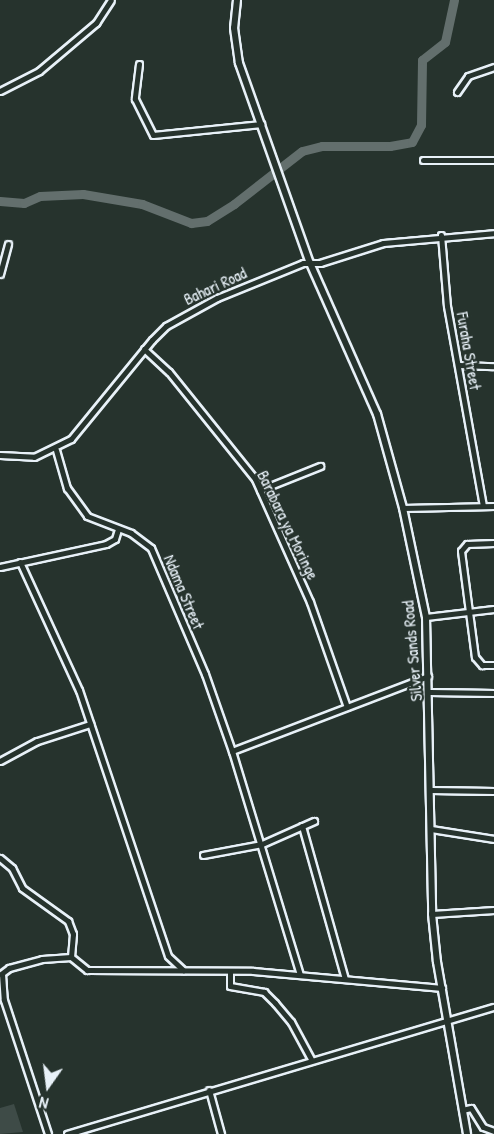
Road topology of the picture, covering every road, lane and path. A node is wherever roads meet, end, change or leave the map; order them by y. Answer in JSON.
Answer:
{"nodes":[{"id":1,"x":111,"y":0,"type":"edge"},
{"id":2,"x":237,"y":0,"type":"edge"},
{"id":3,"x":139,"y":64,"type":"dead end"},
{"id":4,"x":494,"y":67,"type":"edge"},
{"id":5,"x":0,"y":91,"type":"edge"},
{"id":6,"x":457,"y":92,"type":"dead end"},
{"id":7,"x":261,"y":124,"type":"junction"},
{"id":8,"x":423,"y":160,"type":"dead end"},
{"id":9,"x":494,"y":160,"type":"edge"},
{"id":10,"x":494,"y":233,"type":"edge"},
{"id":11,"x":441,"y":235,"type":"junction"},
{"id":12,"x":8,"y":244,"type":"dead end"},
{"id":13,"x":310,"y":263,"type":"junction"},
{"id":14,"x":0,"y":274,"type":"edge"},
{"id":15,"x":144,"y":349,"type":"junction"},
{"id":16,"x":459,"y":365,"type":"junction"},
{"id":17,"x":494,"y":366,"type":"edge"},
{"id":18,"x":56,"y":450,"type":"junction"},
{"id":19,"x":0,"y":455,"type":"edge"},
{"id":20,"x":320,"y":466,"type":"dead end"},
{"id":21,"x":260,"y":490,"type":"junction"},
{"id":22,"x":483,"y":506,"type":"junction"},
{"id":23,"x":494,"y":506,"type":"edge"},
{"id":24,"x":404,"y":507,"type":"junction"},
{"id":25,"x":118,"y":529,"type":"junction"},
{"id":26,"x":494,"y":543,"type":"edge"},
{"id":27,"x":20,"y":562,"type":"junction"},
{"id":28,"x":0,"y":567,"type":"edge"},
{"id":29,"x":494,"y":609,"type":"edge"},
{"id":30,"x":468,"y":612,"type":"junction"},
{"id":31,"x":426,"y":617,"type":"junction"},
{"id":32,"x":494,"y":665,"type":"edge"},
{"id":33,"x":430,"y":675,"type":"junction"},
{"id":34,"x":430,"y":692,"type":"junction"},
{"id":35,"x":494,"y":693,"type":"edge"},
{"id":36,"x":347,"y":707,"type":"junction"},
{"id":37,"x":90,"y":724,"type":"junction"},
{"id":38,"x":232,"y":751,"type":"junction"},
{"id":39,"x":0,"y":761,"type":"edge"},
{"id":40,"x":431,"y":790,"type":"junction"},
{"id":41,"x":494,"y":791,"type":"edge"},
{"id":42,"x":314,"y":821,"type":"dead end"},
{"id":43,"x":302,"y":826,"type":"junction"},
{"id":44,"x":431,"y":829,"type":"junction"},
{"id":45,"x":494,"y":839,"type":"edge"},
{"id":46,"x":262,"y":844,"type":"junction"},
{"id":47,"x":202,"y":855,"type":"dead end"},
{"id":48,"x":0,"y":858,"type":"edge"},
{"id":49,"x":494,"y":910,"type":"edge"},
{"id":50,"x":432,"y":914,"type":"junction"},
{"id":51,"x":71,"y":957,"type":"junction"},
{"id":52,"x":187,"y":971,"type":"junction"},
{"id":53,"x":230,"y":971,"type":"junction"},
{"id":54,"x":1,"y":974,"type":"edge"},
{"id":55,"x":300,"y":975,"type":"junction"},
{"id":56,"x":345,"y":979,"type":"junction"},
{"id":57,"x":442,"y":988,"type":"junction"},
{"id":58,"x":494,"y":1007,"type":"edge"},
{"id":59,"x":446,"y":1018,"type":"junction"},
{"id":60,"x":311,"y":1059,"type":"junction"},
{"id":61,"x":209,"y":1090,"type":"junction"},
{"id":62,"x":462,"y":1110,"type":"junction"},
{"id":63,"x":494,"y":1131,"type":"edge"},
{"id":64,"x":48,"y":1134,"type":"edge"},
{"id":65,"x":67,"y":1134,"type":"edge"},
{"id":66,"x":221,"y":1134,"type":"edge"},
{"id":67,"x":467,"y":1134,"type":"edge"}],
"edges":[{"from":1,"to":5,"type":"street"},
{"from":2,"to":7,"type":"street","name":"Silver Sands Road"},
{"from":3,"to":7,"type":"street"},
{"from":4,"to":6,"type":"street"},
{"from":7,"to":13,"type":"street","name":"Silver Sands Road"},
{"from":8,"to":9,"type":"street"},
{"from":10,"to":11,"type":"street","name":"Bahari Road"},
{"from":11,"to":13,"type":"street","name":"Bahari Road"},
{"from":11,"to":16,"type":"street","name":"Furaha Street"},
{"from":12,"to":14,"type":"street"},
{"from":13,"to":15,"type":"street","name":"Bahari Road"},
{"from":13,"to":24,"type":"street","name":"Silver Sands Road"},
{"from":15,"to":18,"type":"street","name":"Bahari Road"},
{"from":15,"to":21,"type":"street","name":"Barabara ya Moringe"},
{"from":16,"to":17,"type":"street"},
{"from":16,"to":22,"type":"street","name":"Furaha Street"},
{"from":18,"to":19,"type":"street","name":"Bahari Road"},
{"from":18,"to":25,"type":"street","name":"Ndama Street"},
{"from":20,"to":21,"type":"street"},
{"from":21,"to":36,"type":"street","name":"Barabara ya Moringe"},
{"from":22,"to":23,"type":"street"},
{"from":22,"to":24,"type":"street"},
{"from":24,"to":31,"type":"street","name":"Silver Sands Road"},
{"from":25,"to":27,"type":"street"},
{"from":25,"to":38,"type":"street","name":"Ndama Street"},
{"from":26,"to":30,"type":"street"},
{"from":27,"to":28,"type":"street"},
{"from":27,"to":37,"type":"street"},
{"from":29,"to":30,"type":"street"},
{"from":30,"to":31,"type":"street"},
{"from":30,"to":32,"type":"street"},
{"from":31,"to":33,"type":"street","name":"Silver Sands Road"},
{"from":33,"to":34,"type":"street","name":"Silver Sands Road"},
{"from":33,"to":36,"type":"street"},
{"from":34,"to":35,"type":"street"},
{"from":34,"to":40,"type":"street","name":"Silver Sands Road"},
{"from":36,"to":38,"type":"street"},
{"from":37,"to":39,"type":"street"},
{"from":37,"to":52,"type":"street"},
{"from":38,"to":46,"type":"street","name":"Ndama Street"},
{"from":40,"to":41,"type":"street"},
{"from":40,"to":44,"type":"street","name":"Silver Sands Road"},
{"from":42,"to":43,"type":"street"},
{"from":43,"to":46,"type":"street"},
{"from":43,"to":56,"type":"street"},
{"from":44,"to":45,"type":"street"},
{"from":44,"to":50,"type":"street","name":"Silver Sands Road"},
{"from":46,"to":47,"type":"street"},
{"from":46,"to":55,"type":"street","name":"Ndama Street"},
{"from":48,"to":51,"type":"street"},
{"from":49,"to":50,"type":"street"},
{"from":50,"to":57,"type":"street","name":"Silver Sands Road"},
{"from":51,"to":52,"type":"street"},
{"from":51,"to":54,"type":"street"},
{"from":52,"to":53,"type":"street"},
{"from":53,"to":55,"type":"street"},
{"from":53,"to":60,"type":"street"},
{"from":54,"to":64,"type":"street"},
{"from":55,"to":56,"type":"street"},
{"from":56,"to":57,"type":"street"},
{"from":57,"to":59,"type":"street","name":"Silver Sands Road"},
{"from":58,"to":59,"type":"street"},
{"from":59,"to":60,"type":"street"},
{"from":59,"to":62,"type":"street","name":"Silver Sands Road"},
{"from":60,"to":61,"type":"street"},
{"from":61,"to":65,"type":"street"},
{"from":61,"to":66,"type":"street"},
{"from":62,"to":63,"type":"street"},
{"from":62,"to":67,"type":"street","name":"Silver Sands Road"}]}
